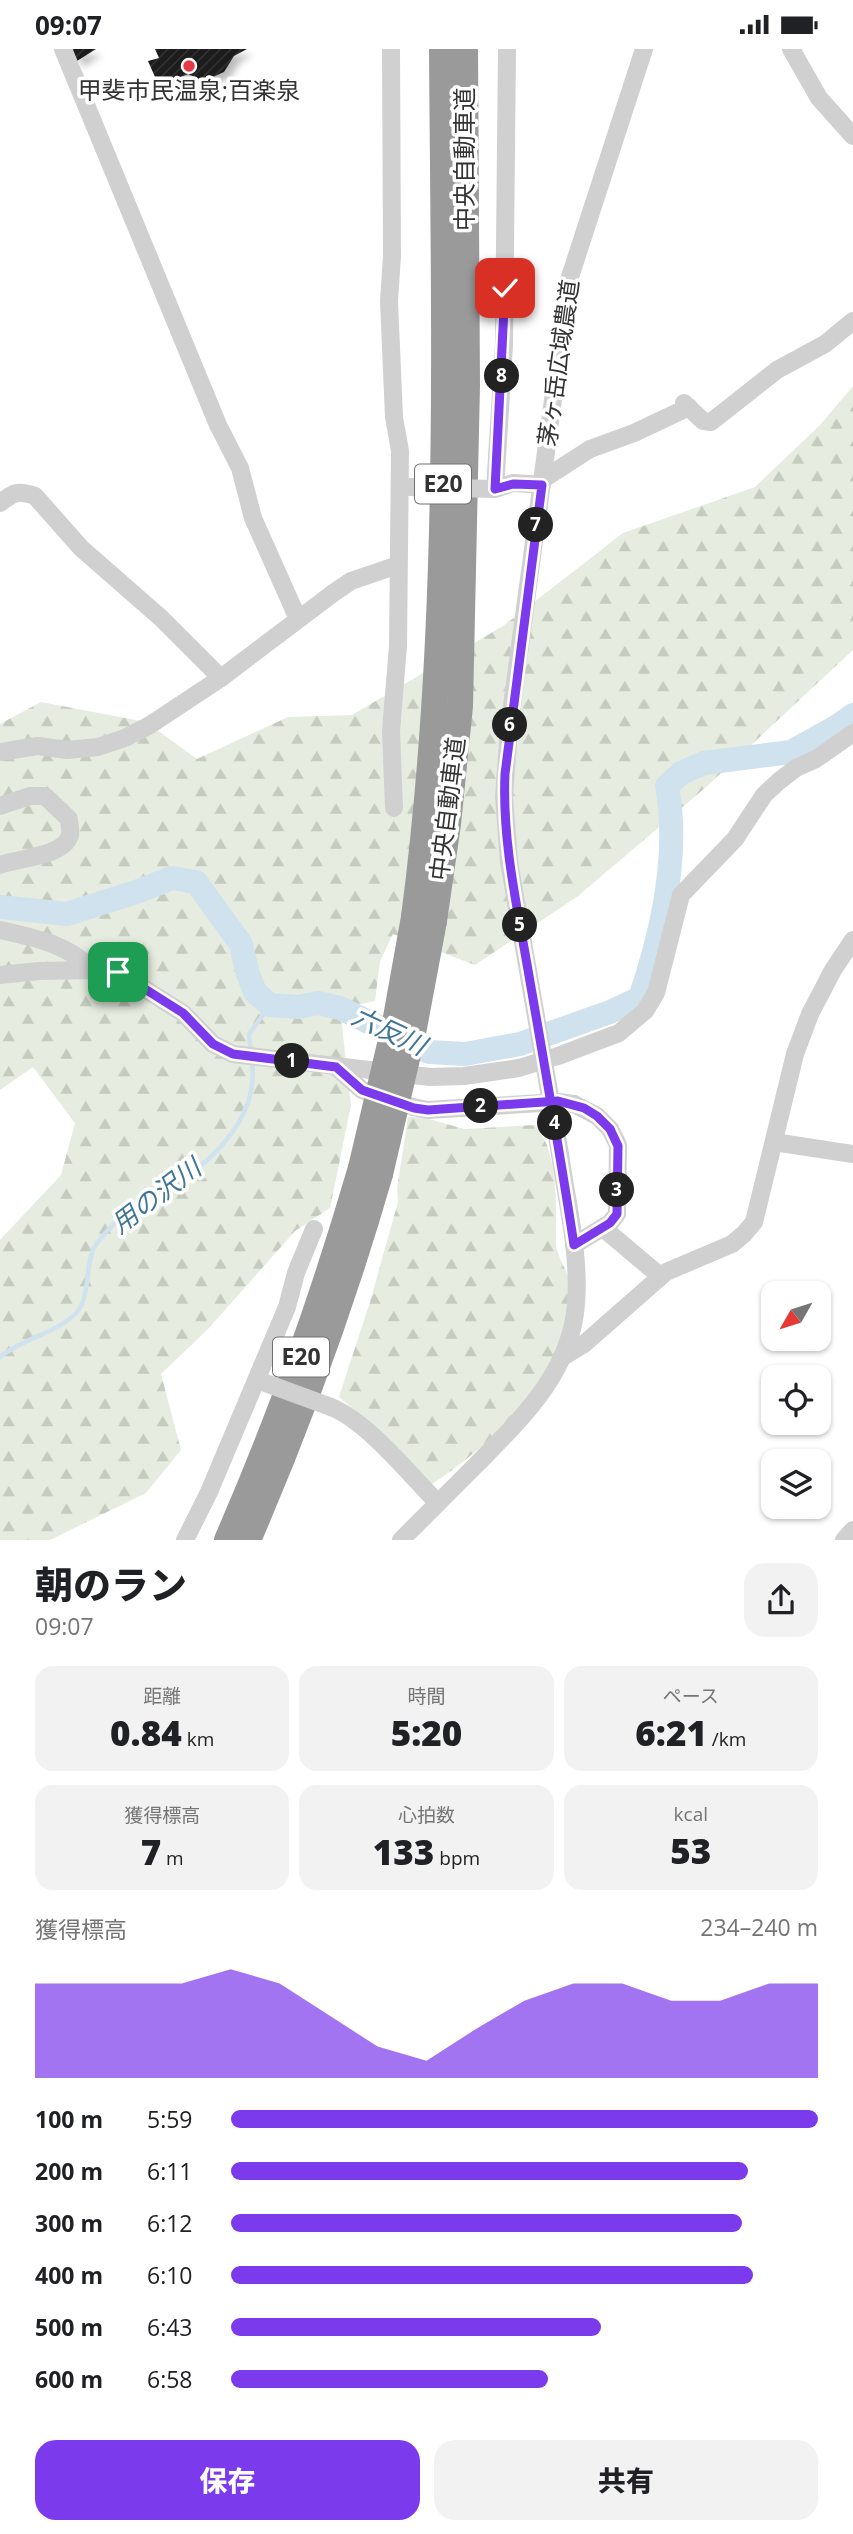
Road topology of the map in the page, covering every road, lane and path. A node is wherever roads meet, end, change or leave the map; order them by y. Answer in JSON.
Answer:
{"nodes":[{"id":1,"x":63,"y":49,"type":"edge"},
{"id":2,"x":391,"y":49,"type":"edge"},
{"id":3,"x":442,"y":49,"type":"edge"},
{"id":4,"x":464,"y":49,"type":"edge"},
{"id":5,"x":507,"y":49,"type":"edge"},
{"id":6,"x":644,"y":49,"type":"edge"},
{"id":7,"x":791,"y":49,"type":"edge"},
{"id":8,"x":853,"y":136,"type":"edge"},
{"id":9,"x":853,"y":321,"type":"edge"},
{"id":10,"x":542,"y":483,"type":"junction"},
{"id":11,"x":405,"y":487,"type":"junction"},
{"id":12,"x":495,"y":489,"type":"junction"},
{"id":13,"x":0,"y":503,"type":"edge"},
{"id":14,"x":398,"y":565,"type":"junction"},
{"id":15,"x":298,"y":619,"type":"junction"},
{"id":16,"x":221,"y":678,"type":"junction"},
{"id":17,"x":853,"y":733,"type":"edge"},
{"id":18,"x":0,"y":752,"type":"edge"},
{"id":19,"x":0,"y":806,"type":"edge"},
{"id":20,"x":394,"y":808,"type":"dead end"},
{"id":21,"x":0,"y":865,"type":"edge"},
{"id":22,"x":424,"y":919,"type":"junction"},
{"id":23,"x":0,"y":930,"type":"edge"},
{"id":24,"x":853,"y":940,"type":"edge"},
{"id":25,"x":95,"y":970,"type":"junction"},
{"id":26,"x":0,"y":975,"type":"edge"},
{"id":27,"x":336,"y":1067,"type":"junction"},
{"id":28,"x":774,"y":1142,"type":"junction"},
{"id":29,"x":853,"y":1154,"type":"edge"},
{"id":30,"x":371,"y":1171,"type":"junction"},
{"id":31,"x":603,"y":1228,"type":"junction"},
{"id":32,"x":314,"y":1229,"type":"dead end"},
{"id":33,"x":574,"y":1245,"type":"junction"},
{"id":34,"x":660,"y":1276,"type":"junction"},
{"id":35,"x":561,"y":1358,"type":"junction"},
{"id":36,"x":258,"y":1380,"type":"junction"},
{"id":37,"x":438,"y":1503,"type":"junction"},
{"id":38,"x":853,"y":1530,"type":"edge"},
{"id":39,"x":185,"y":1540,"type":"edge"},
{"id":40,"x":227,"y":1540,"type":"edge"},
{"id":41,"x":248,"y":1540,"type":"edge"},
{"id":42,"x":401,"y":1540,"type":"edge"},
{"id":43,"x":844,"y":1540,"type":"edge"}],
"edges":[{"from":1,"to":15,"type":"street"},
{"from":2,"to":11,"type":"street"},
{"from":3,"to":22,"type":"highway","name":"中央自動車道","number":"E20"},
{"from":4,"to":22,"type":"highway","name":"中央自動車道","number":"E20"},
{"from":5,"to":12,"type":"street"},
{"from":6,"to":10,"type":"street","name":"茅ヶ岳広域農道"},
{"from":7,"to":8,"type":"street"},
{"from":9,"to":10,"type":"street"},
{"from":10,"to":12,"type":"street"},
{"from":10,"to":33,"type":"street","name":"茅ヶ岳広域農道","bridge":true},
{"from":11,"to":12,"type":"street","bridge":true},
{"from":11,"to":14,"type":"street"},
{"from":13,"to":16,"type":"street"},
{"from":14,"to":15,"type":"street"},
{"from":14,"to":20,"type":"street"},
{"from":15,"to":16,"type":"street"},
{"from":16,"to":18,"type":"street"},
{"from":17,"to":27,"type":"street"},
{"from":19,"to":21,"type":"street"},
{"from":22,"to":30,"type":"highway","name":"中央自動車道","number":"E20","bridge":true},
{"from":23,"to":25,"type":"street"},
{"from":24,"to":28,"type":"street"},
{"from":25,"to":26,"type":"street"},
{"from":25,"to":27,"type":"street"},
{"from":27,"to":31,"type":"street"},
{"from":28,"to":29,"type":"street"},
{"from":28,"to":34,"type":"street"},
{"from":30,"to":40,"type":"highway","name":"中央自動車道","number":"E20"},
{"from":30,"to":41,"type":"highway","name":"中央自動車道","number":"E20"},
{"from":31,"to":33,"type":"street"},
{"from":31,"to":34,"type":"street"},
{"from":32,"to":36,"type":"street"},
{"from":33,"to":35,"type":"street","name":"茅ヶ岳広域農道"},
{"from":34,"to":35,"type":"street"},
{"from":35,"to":37,"type":"street","name":"茅ヶ岳広域農道"},
{"from":36,"to":37,"type":"street","bridge":true},
{"from":36,"to":39,"type":"street"},
{"from":37,"to":42,"type":"street","name":"茅ヶ岳広域農道"},
{"from":38,"to":43,"type":"street"}]}
